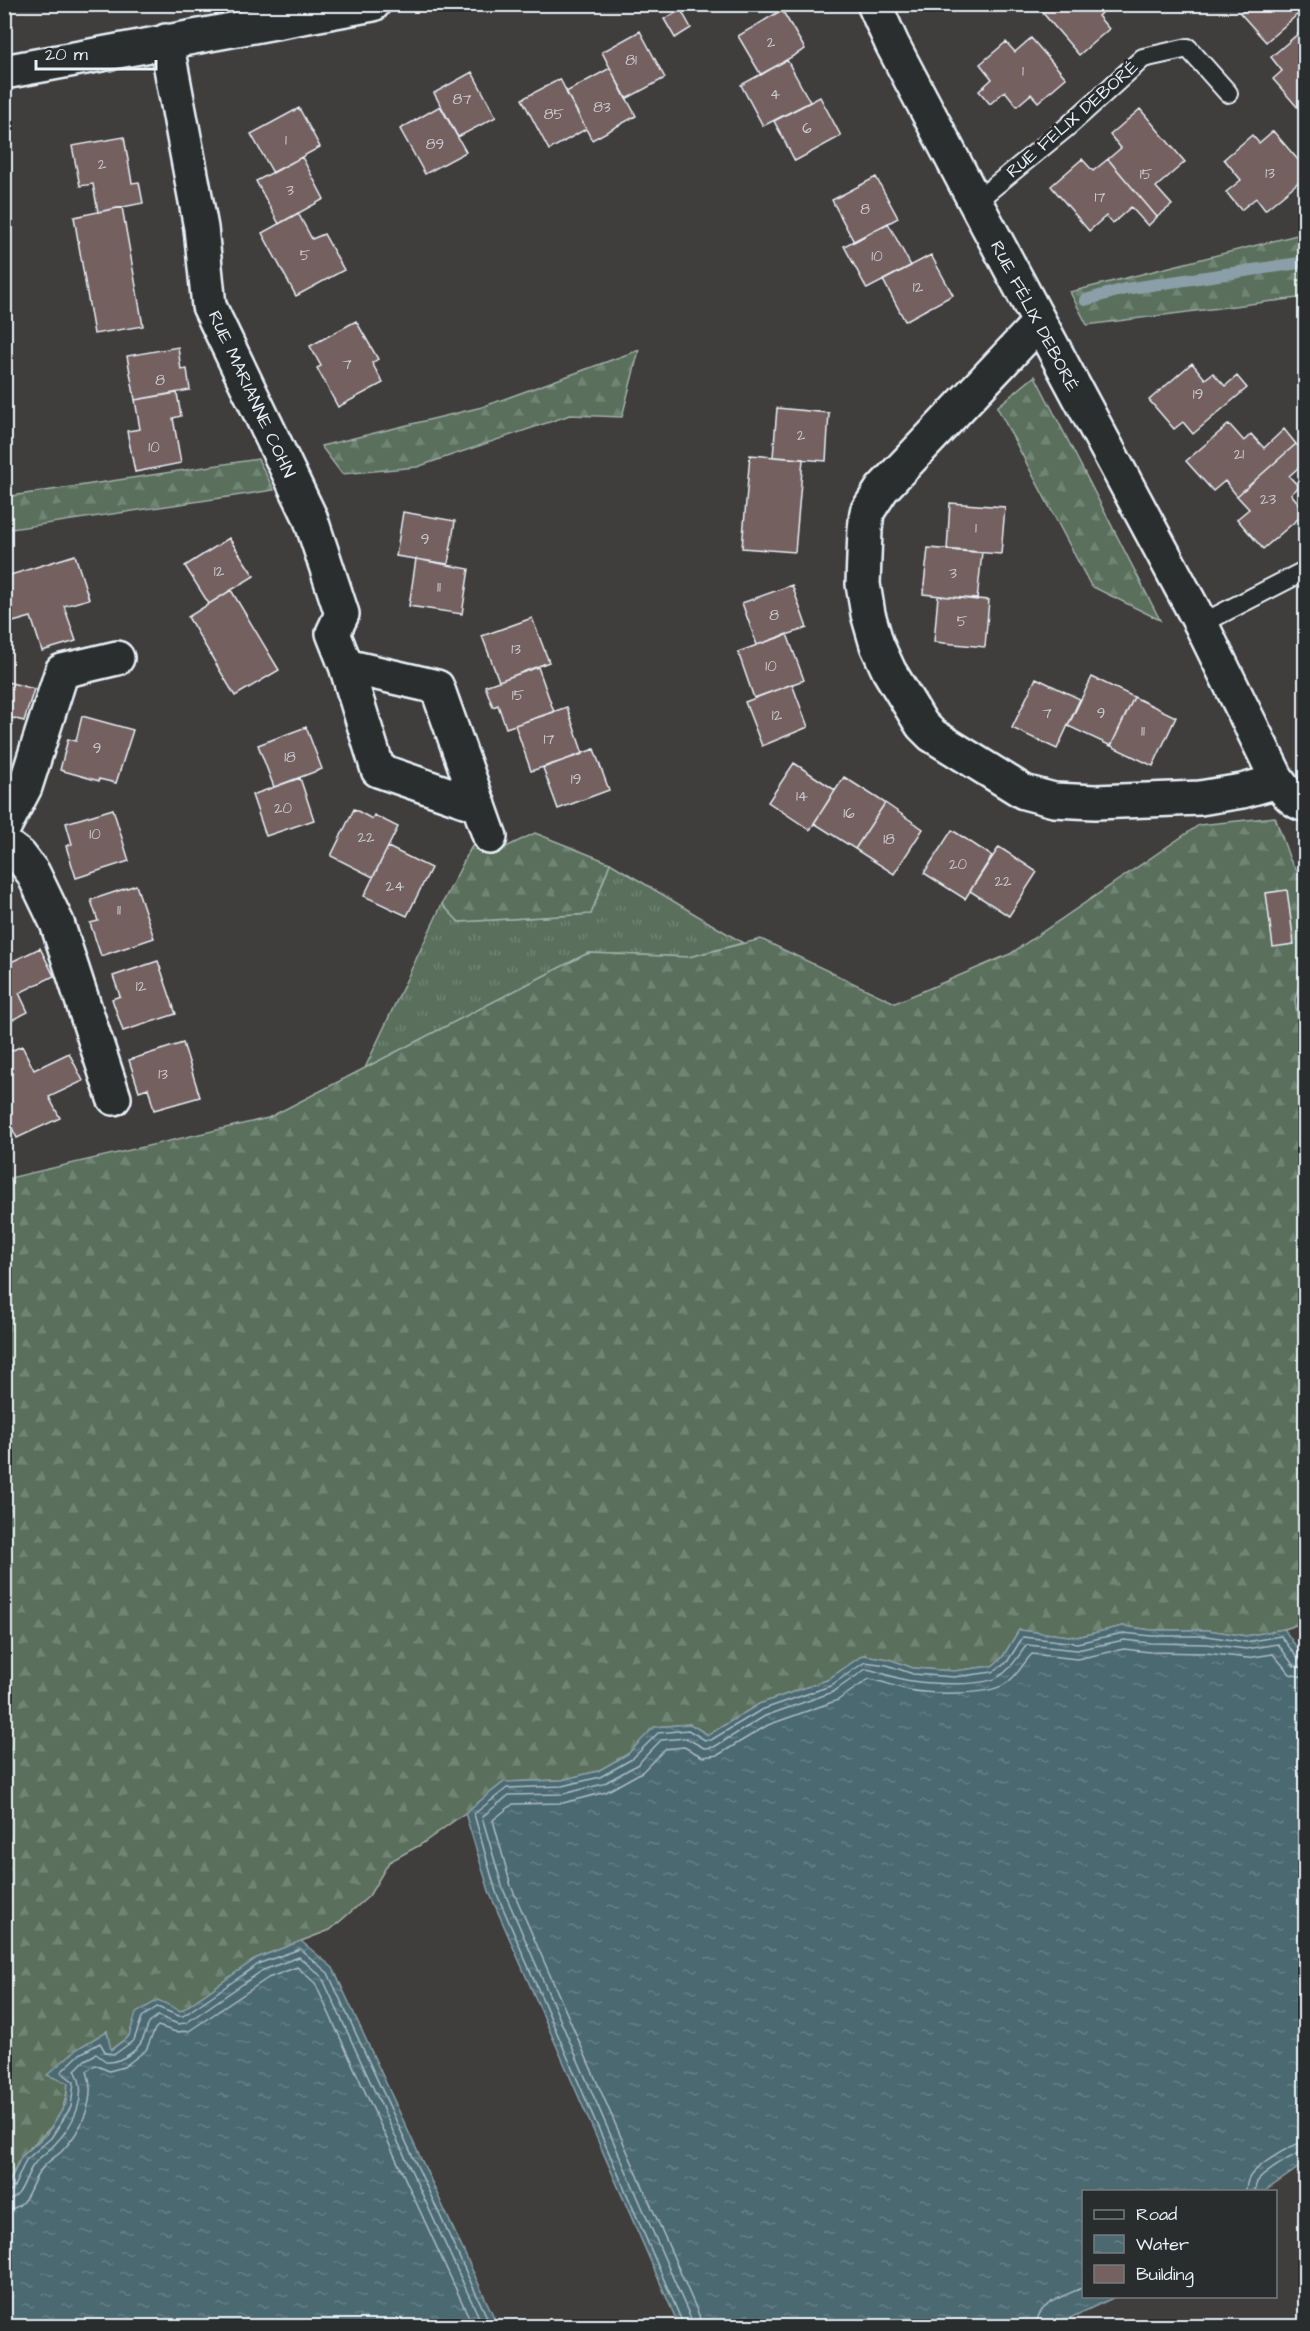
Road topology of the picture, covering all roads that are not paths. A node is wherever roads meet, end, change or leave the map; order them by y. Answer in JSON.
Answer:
{"nodes":[{"id":1,"x":373,"y":4,"type":"edge"},
{"id":2,"x":874,"y":4,"type":"edge"},
{"id":3,"x":166,"y":41,"type":"junction"},
{"id":4,"x":4,"y":72,"type":"edge"},
{"id":5,"x":1228,"y":93,"type":"dead end"},
{"id":6,"x":975,"y":202,"type":"junction"},
{"id":7,"x":1039,"y":323,"type":"junction"},
{"id":8,"x":1305,"y":570,"type":"edge"},
{"id":9,"x":1201,"y":624,"type":"junction"},
{"id":10,"x":117,"y":658,"type":"dead end"},
{"id":11,"x":346,"y":666,"type":"junction"},
{"id":12,"x":1278,"y":781,"type":"junction"},
{"id":13,"x":479,"y":805,"type":"junction"},
{"id":14,"x":1305,"y":805,"type":"edge"},
{"id":15,"x":4,"y":827,"type":"edge"},
{"id":16,"x":490,"y":837,"type":"dead end"},
{"id":17,"x":4,"y":844,"type":"edge"},
{"id":18,"x":114,"y":1098,"type":"dead end"}],
"edges":[{"from":1,"to":3,"type":"street"},
{"from":2,"to":6,"type":"street","name":"RUE FÉLIX DEBORÉ"},
{"from":3,"to":4,"type":"street"},
{"from":3,"to":11,"type":"street","name":"RUE MARIANNE COHN"},
{"from":5,"to":6,"type":"lane","name":"RUE FELIX DEBORÉ"},
{"from":6,"to":7,"type":"street","name":"RUE FÉLIX DEBORÉ"},
{"from":7,"to":9,"type":"street","name":"RUE FÉLIX DEBORÉ"},
{"from":7,"to":12,"type":"street"},
{"from":8,"to":9,"type":"lane"},
{"from":9,"to":12,"type":"street","name":"RUE FÉLIX DEBORÉ"},
{"from":10,"to":15,"type":"street"},
{"from":11,"to":13,"type":"street","name":"RUE MARIANNE COHN"},
{"from":11,"to":13,"type":"street"},
{"from":12,"to":14,"type":"street","name":"RUE FÉLIX DEBORÉ"},
{"from":13,"to":16,"type":"street"},
{"from":17,"to":18,"type":"street"}]}
